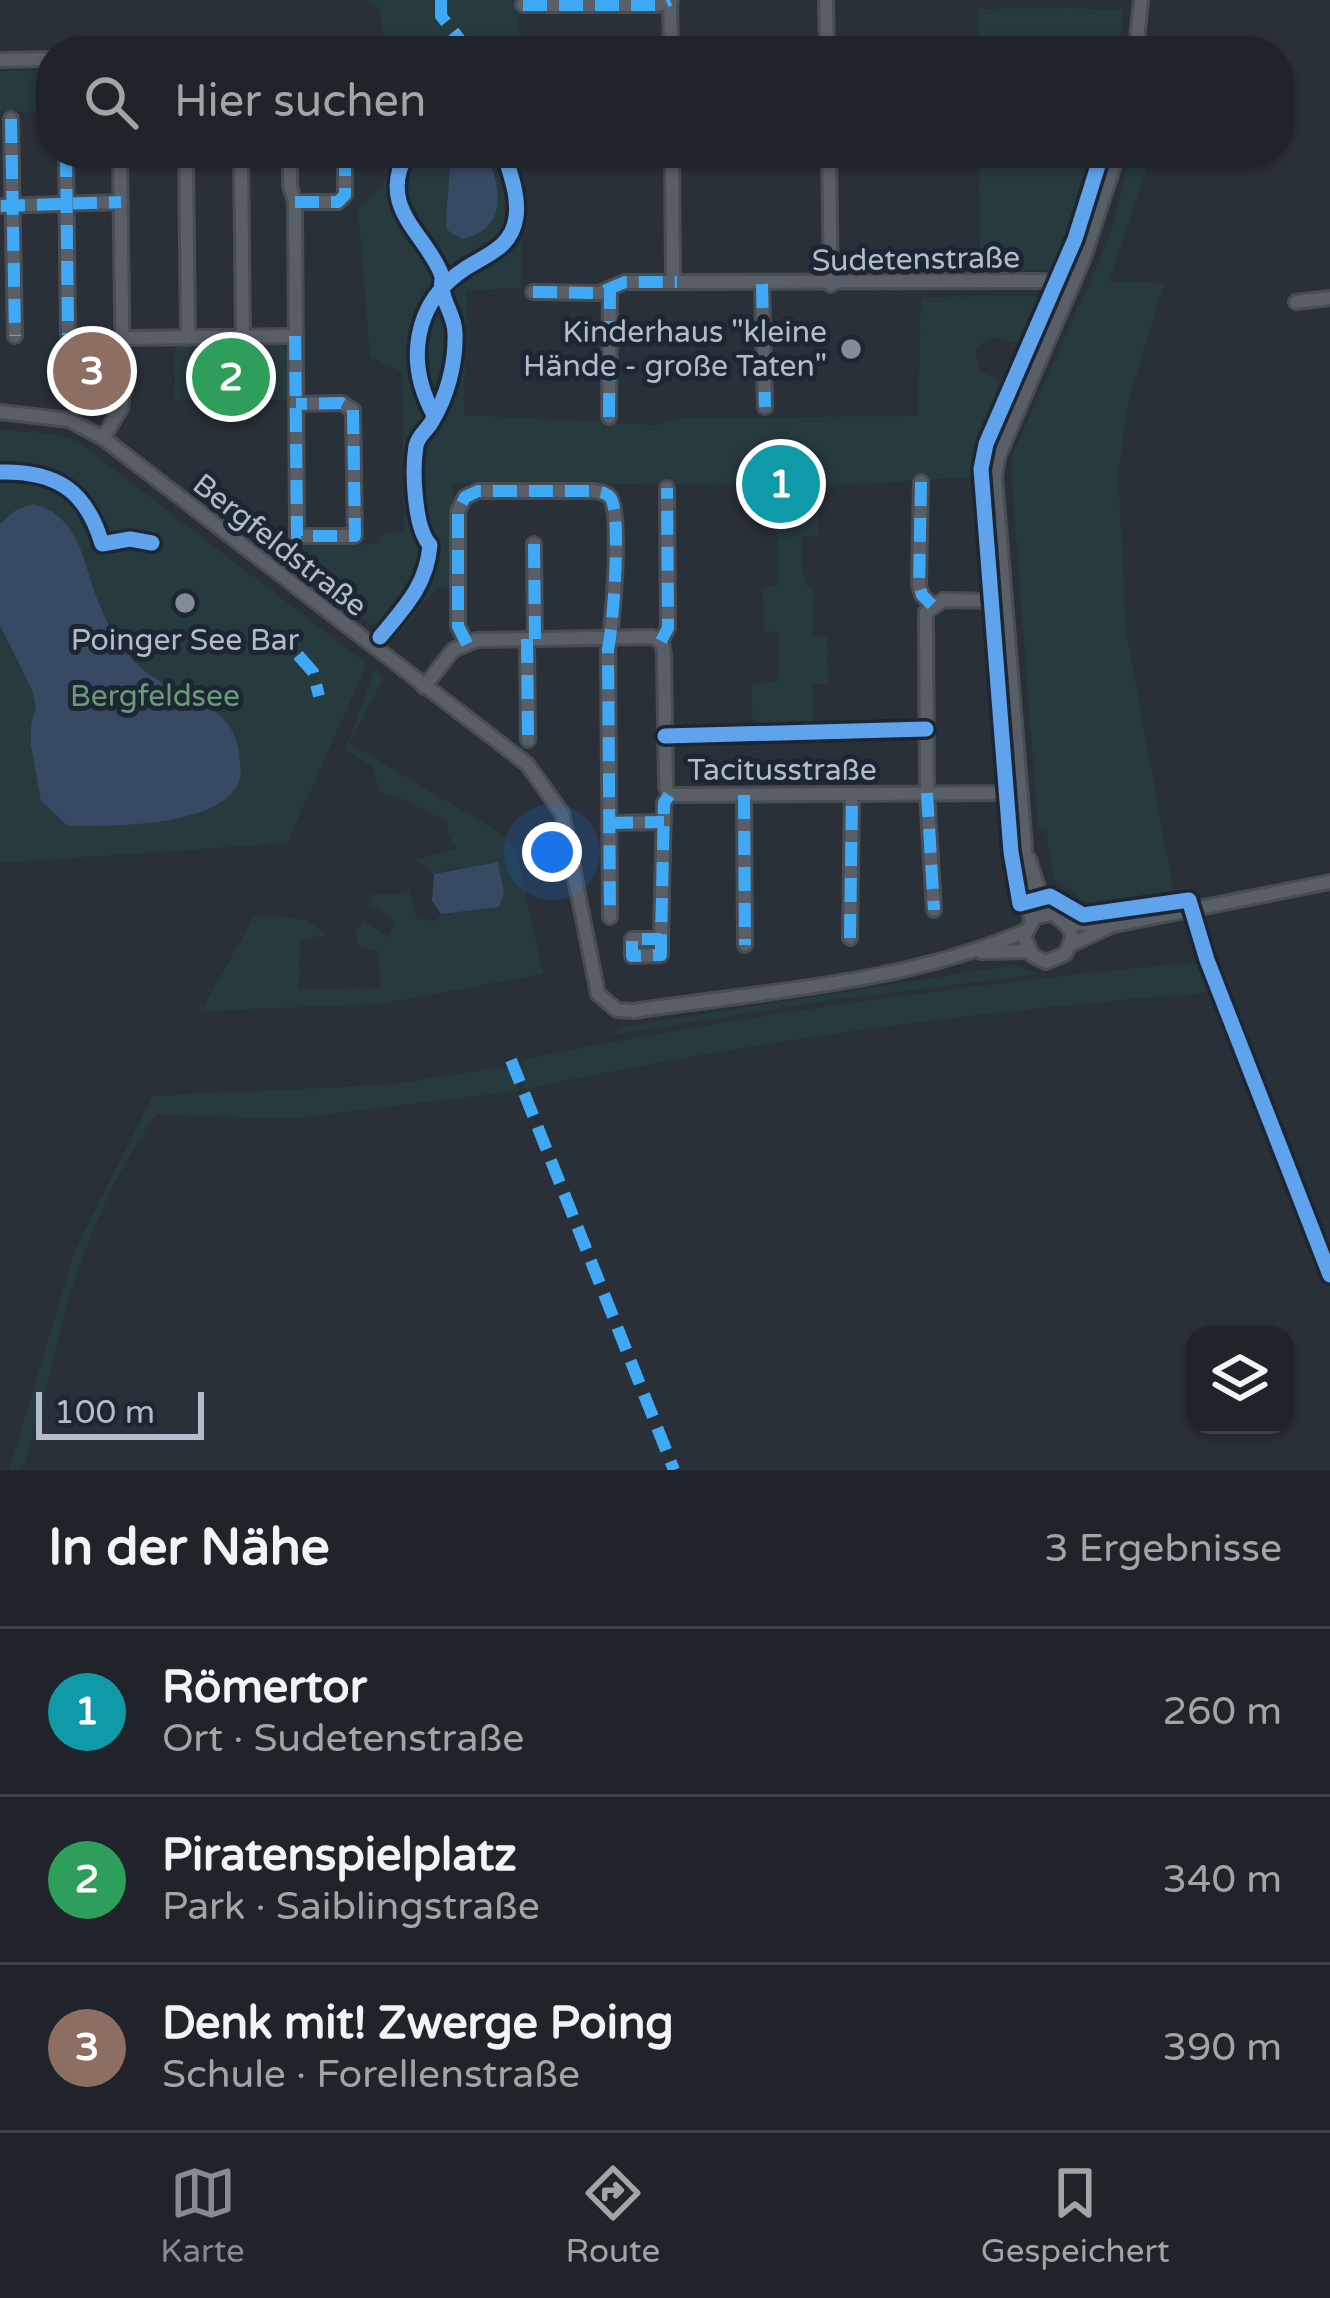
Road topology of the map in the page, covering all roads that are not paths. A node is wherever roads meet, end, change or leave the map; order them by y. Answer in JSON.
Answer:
{"nodes":[{"id":1,"x":671,"y":0,"type":"edge"},
{"id":2,"x":826,"y":0,"type":"edge"},
{"id":3,"x":1141,"y":0,"type":"edge"},
{"id":4,"x":523,"y":5,"type":"dead end"},
{"id":5,"x":671,"y":36,"type":"edge"},
{"id":6,"x":827,"y":36,"type":"edge"},
{"id":7,"x":1137,"y":36,"type":"edge"},
{"id":8,"x":36,"y":59,"type":"edge"},
{"id":9,"x":0,"y":60,"type":"edge"},
{"id":10,"x":11,"y":119,"type":"dead end"},
{"id":11,"x":67,"y":168,"type":"edge"},
{"id":12,"x":121,"y":168,"type":"edge"},
{"id":13,"x":186,"y":168,"type":"edge"},
{"id":14,"x":241,"y":168,"type":"edge"},
{"id":15,"x":290,"y":168,"type":"edge"},
{"id":16,"x":345,"y":168,"type":"edge"},
{"id":17,"x":672,"y":168,"type":"edge"},
{"id":18,"x":830,"y":168,"type":"edge"},
{"id":19,"x":1114,"y":168,"type":"edge"},
{"id":20,"x":121,"y":202,"type":"junction"},
{"id":21,"x":295,"y":202,"type":"junction"},
{"id":22,"x":67,"y":203,"type":"junction"},
{"id":23,"x":7,"y":205,"type":"edge"},
{"id":24,"x":677,"y":282,"type":"junction"},
{"id":25,"x":762,"y":284,"type":"junction"},
{"id":26,"x":831,"y":284,"type":"junction"},
{"id":27,"x":1070,"y":290,"type":"junction"},
{"id":28,"x":610,"y":291,"type":"junction"},
{"id":29,"x":532,"y":292,"type":"dead end"},
{"id":30,"x":1330,"y":298,"type":"edge"},
{"id":31,"x":1296,"y":302,"type":"dead end"},
{"id":32,"x":68,"y":335,"type":"dead end"},
{"id":33,"x":15,"y":336,"type":"dead end"},
{"id":34,"x":295,"y":336,"type":"junction"},
{"id":35,"x":243,"y":337,"type":"junction"},
{"id":36,"x":123,"y":338,"type":"junction"},
{"id":37,"x":188,"y":338,"type":"junction"},
{"id":38,"x":296,"y":404,"type":"junction"},
{"id":39,"x":765,"y":407,"type":"dead end"},
{"id":40,"x":0,"y":412,"type":"edge"},
{"id":41,"x":609,"y":417,"type":"dead end"},
{"id":42,"x":103,"y":438,"type":"junction"},
{"id":43,"x":921,"y":482,"type":"dead end"},
{"id":44,"x":667,"y":488,"type":"dead end"},
{"id":45,"x":534,"y":544,"type":"dead end"},
{"id":46,"x":1005,"y":601,"type":"junction"},
{"id":47,"x":932,"y":605,"type":"junction"},
{"id":48,"x":611,"y":637,"type":"junction"},
{"id":49,"x":531,"y":639,"type":"junction"},
{"id":50,"x":661,"y":641,"type":"junction"},
{"id":51,"x":466,"y":644,"type":"junction"},
{"id":52,"x":424,"y":687,"type":"junction"},
{"id":53,"x":528,"y":740,"type":"dead end"},
{"id":54,"x":927,"y":793,"type":"junction"},
{"id":55,"x":1021,"y":793,"type":"junction"},
{"id":56,"x":852,"y":794,"type":"junction"},
{"id":57,"x":669,"y":795,"type":"junction"},
{"id":58,"x":744,"y":795,"type":"junction"},
{"id":59,"x":664,"y":822,"type":"junction"},
{"id":60,"x":609,"y":823,"type":"junction"},
{"id":61,"x":1025,"y":847,"type":"junction"},
{"id":62,"x":1330,"y":882,"type":"edge"},
{"id":63,"x":934,"y":910,"type":"dead end"},
{"id":64,"x":1052,"y":914,"type":"junction"},
{"id":65,"x":610,"y":917,"type":"dead end"},
{"id":66,"x":1067,"y":924,"type":"junction"},
{"id":67,"x":1028,"y":925,"type":"junction"},
{"id":68,"x":1114,"y":925,"type":"junction"},
{"id":69,"x":850,"y":938,"type":"dead end"},
{"id":70,"x":661,"y":939,"type":"dead end"},
{"id":71,"x":745,"y":945,"type":"dead end"},
{"id":72,"x":1070,"y":945,"type":"junction"},
{"id":73,"x":1029,"y":951,"type":"junction"},
{"id":74,"x":974,"y":952,"type":"junction"}],
"edges":[{"from":1,"to":4,"type":"street"},
{"from":1,"to":5,"type":"street"},
{"from":2,"to":6,"type":"street"},
{"from":3,"to":7,"type":"street"},
{"from":8,"to":9,"type":"street"},
{"from":10,"to":23,"type":"street"},
{"from":11,"to":22,"type":"street"},
{"from":12,"to":20,"type":"street"},
{"from":13,"to":37,"type":"street"},
{"from":14,"to":35,"type":"street"},
{"from":15,"to":21,"type":"street"},
{"from":16,"to":21,"type":"street"},
{"from":17,"to":24,"type":"street"},
{"from":18,"to":26,"type":"street"},
{"from":19,"to":27,"type":"street"},
{"from":20,"to":22,"type":"street"},
{"from":20,"to":36,"type":"street"},
{"from":21,"to":34,"type":"street"},
{"from":22,"to":23,"type":"street"},
{"from":22,"to":32,"type":"street"},
{"from":23,"to":33,"type":"street"},
{"from":24,"to":25,"type":"street","name":"Sudetenstraße"},
{"from":24,"to":28,"type":"street","name":"Sudetenstraße"},
{"from":25,"to":26,"type":"street","name":"Sudetenstraße"},
{"from":25,"to":39,"type":"street"},
{"from":26,"to":27,"type":"street","name":"Sudetenstraße"},
{"from":27,"to":46,"type":"street"},
{"from":28,"to":29,"type":"street","name":"Sudetenstraße"},
{"from":28,"to":41,"type":"street"},
{"from":30,"to":31,"type":"street"},
{"from":34,"to":35,"type":"street"},
{"from":34,"to":38,"type":"street"},
{"from":35,"to":37,"type":"street"},
{"from":36,"to":37,"type":"street"},
{"from":36,"to":42,"type":"street"},
{"from":38,"to":38,"type":"street"},
{"from":40,"to":42,"type":"street","name":"Bergfeldstraße"},
{"from":42,"to":52,"type":"street","name":"Bergfeldstraße"},
{"from":43,"to":47,"type":"street"},
{"from":44,"to":50,"type":"street","name":"Tacitusstraße"},
{"from":45,"to":49,"type":"street"},
{"from":46,"to":47,"type":"street"},
{"from":46,"to":55,"type":"street"},
{"from":47,"to":54,"type":"street"},
{"from":48,"to":49,"type":"street"},
{"from":48,"to":50,"type":"street"},
{"from":48,"to":51,"type":"street"},
{"from":48,"to":60,"type":"street"},
{"from":49,"to":51,"type":"street"},
{"from":49,"to":53,"type":"street"},
{"from":50,"to":57,"type":"street","name":"Tacitusstraße"},
{"from":51,"to":52,"type":"street"},
{"from":52,"to":74,"type":"street","name":"Bergfeldstraße"},
{"from":54,"to":55,"type":"street","name":"Tacitusstraße"},
{"from":54,"to":56,"type":"street","name":"Tacitusstraße"},
{"from":54,"to":63,"type":"street"},
{"from":55,"to":61,"type":"street"},
{"from":56,"to":58,"type":"street","name":"Tacitusstraße"},
{"from":56,"to":69,"type":"street"},
{"from":57,"to":58,"type":"street","name":"Tacitusstraße"},
{"from":57,"to":59,"type":"street"},
{"from":58,"to":71,"type":"street"},
{"from":59,"to":60,"type":"street"},
{"from":59,"to":70,"type":"street"},
{"from":60,"to":65,"type":"street"},
{"from":61,"to":64,"type":"street"},
{"from":61,"to":67,"type":"street"},
{"from":62,"to":68,"type":"street"},
{"from":64,"to":66,"type":"street"},
{"from":64,"to":67,"type":"street"},
{"from":66,"to":68,"type":"street"},
{"from":66,"to":72,"type":"street"},
{"from":67,"to":73,"type":"street"},
{"from":67,"to":74,"type":"street","name":"Bergfeldstraße"},
{"from":68,"to":72,"type":"street"},
{"from":72,"to":73,"type":"street"},
{"from":73,"to":74,"type":"street","name":"Bergfeldstraße"}]}
